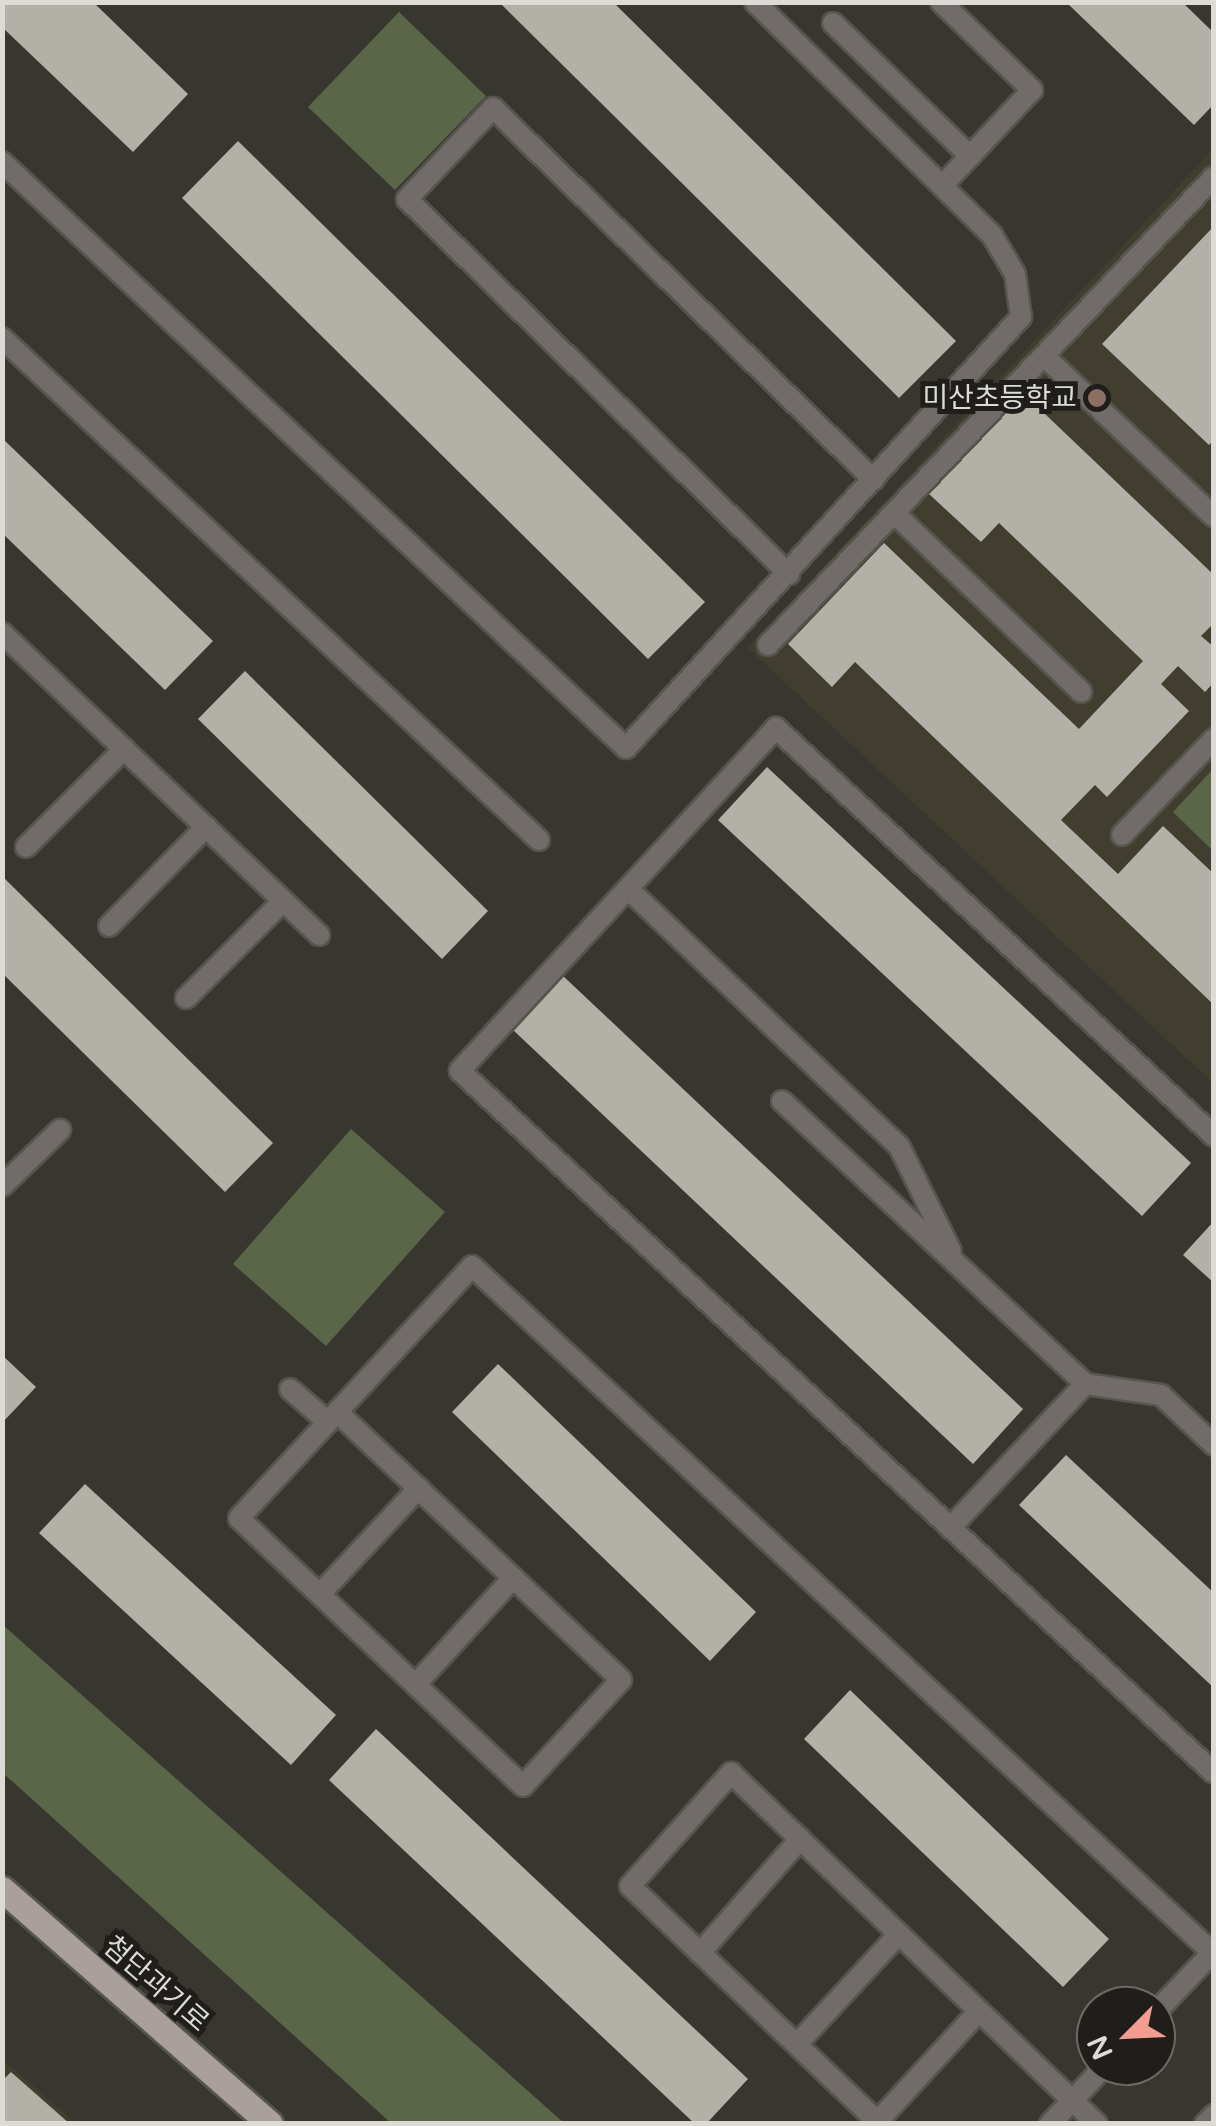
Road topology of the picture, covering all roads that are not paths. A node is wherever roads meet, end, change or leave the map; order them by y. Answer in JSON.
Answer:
{"nodes":[{"id":1,"x":755,"y":2,"type":"edge"},
{"id":2,"x":941,"y":2,"type":"edge"},
{"id":3,"x":834,"y":23,"type":"dead end"},
{"id":4,"x":970,"y":156,"type":"junction"},
{"id":5,"x":2,"y":162,"type":"edge"},
{"id":6,"x":1214,"y":177,"type":"edge"},
{"id":7,"x":942,"y":186,"type":"junction"},
{"id":8,"x":2,"y":338,"type":"edge"},
{"id":9,"x":1044,"y":356,"type":"junction"},
{"id":10,"x":874,"y":480,"type":"junction"},
{"id":11,"x":894,"y":513,"type":"junction"},
{"id":12,"x":1214,"y":517,"type":"edge"},
{"id":13,"x":789,"y":574,"type":"junction"},
{"id":14,"x":2,"y":633,"type":"edge"},
{"id":15,"x":768,"y":645,"type":"dead end"},
{"id":16,"x":1081,"y":692,"type":"dead end"},
{"id":17,"x":1214,"y":740,"type":"edge"},
{"id":18,"x":124,"y":749,"type":"junction"},
{"id":19,"x":206,"y":826,"type":"junction"},
{"id":20,"x":1122,"y":835,"type":"dead end"},
{"id":21,"x":540,"y":840,"type":"dead end"},
{"id":22,"x":26,"y":848,"type":"dead end"},
{"id":23,"x":628,"y":889,"type":"junction"},
{"id":24,"x":283,"y":900,"type":"junction"},
{"id":25,"x":109,"y":926,"type":"dead end"},
{"id":26,"x":319,"y":935,"type":"dead end"},
{"id":27,"x":186,"y":998,"type":"dead end"},
{"id":28,"x":782,"y":1101,"type":"dead end"},
{"id":29,"x":60,"y":1130,"type":"dead end"},
{"id":30,"x":1214,"y":1136,"type":"edge"},
{"id":31,"x":2,"y":1186,"type":"edge"},
{"id":32,"x":959,"y":1266,"type":"junction"},
{"id":33,"x":1085,"y":1384,"type":"junction"},
{"id":34,"x":290,"y":1390,"type":"dead end"},
{"id":35,"x":332,"y":1417,"type":"junction"},
{"id":36,"x":1214,"y":1444,"type":"edge"},
{"id":37,"x":419,"y":1488,"type":"junction"},
{"id":38,"x":950,"y":1528,"type":"junction"},
{"id":39,"x":513,"y":1578,"type":"junction"},
{"id":40,"x":320,"y":1594,"type":"junction"},
{"id":41,"x":416,"y":1684,"type":"junction"},
{"id":42,"x":1214,"y":1773,"type":"edge"},
{"id":43,"x":800,"y":1839,"type":"junction"},
{"id":44,"x":2,"y":1889,"type":"edge"},
{"id":45,"x":899,"y":1934,"type":"junction"},
{"id":46,"x":700,"y":1953,"type":"junction"},
{"id":47,"x":1213,"y":1954,"type":"edge"},
{"id":48,"x":1176,"y":1992,"type":"edge"},
{"id":49,"x":979,"y":2010,"type":"junction"},
{"id":50,"x":797,"y":2044,"type":"junction"},
{"id":51,"x":1085,"y":2086,"type":"edge"},
{"id":52,"x":1072,"y":2100,"type":"junction"},
{"id":53,"x":1214,"y":2115,"type":"edge"},
{"id":54,"x":879,"y":2122,"type":"edge"},
{"id":55,"x":270,"y":2124,"type":"edge"},
{"id":56,"x":1050,"y":2124,"type":"edge"},
{"id":57,"x":1097,"y":2124,"type":"edge"},
{"id":58,"x":1205,"y":2124,"type":"edge"}],
"edges":[{"from":1,"to":7,"type":"lane"},
{"from":2,"to":4,"type":"lane"},
{"from":3,"to":4,"type":"lane"},
{"from":4,"to":7,"type":"lane"},
{"from":5,"to":13,"type":"lane"},
{"from":6,"to":9,"type":"lane"},
{"from":7,"to":10,"type":"lane"},
{"from":8,"to":21,"type":"lane"},
{"from":9,"to":11,"type":"lane"},
{"from":9,"to":12,"type":"lane"},
{"from":10,"to":13,"type":"lane"},
{"from":10,"to":13,"type":"lane"},
{"from":11,"to":15,"type":"lane"},
{"from":11,"to":16,"type":"lane"},
{"from":14,"to":18,"type":"lane"},
{"from":17,"to":20,"type":"lane"},
{"from":18,"to":19,"type":"lane"},
{"from":18,"to":22,"type":"lane"},
{"from":19,"to":24,"type":"lane"},
{"from":19,"to":25,"type":"lane"},
{"from":23,"to":30,"type":"lane"},
{"from":23,"to":32,"type":"lane"},
{"from":23,"to":38,"type":"lane"},
{"from":24,"to":26,"type":"lane"},
{"from":24,"to":27,"type":"lane"},
{"from":28,"to":32,"type":"lane"},
{"from":29,"to":31,"type":"lane"},
{"from":32,"to":33,"type":"lane"},
{"from":33,"to":36,"type":"lane"},
{"from":33,"to":38,"type":"lane"},
{"from":34,"to":35,"type":"lane"},
{"from":35,"to":37,"type":"lane"},
{"from":35,"to":40,"type":"lane"},
{"from":35,"to":47,"type":"lane"},
{"from":37,"to":39,"type":"lane"},
{"from":37,"to":40,"type":"lane"},
{"from":38,"to":42,"type":"lane"},
{"from":39,"to":41,"type":"lane"},
{"from":39,"to":41,"type":"lane"},
{"from":40,"to":41,"type":"lane"},
{"from":43,"to":45,"type":"lane"},
{"from":43,"to":46,"type":"lane"},
{"from":43,"to":46,"type":"lane"},
{"from":44,"to":55,"type":"main road","name":"첨단과기로"},
{"from":45,"to":49,"type":"lane"},
{"from":45,"to":50,"type":"lane"},
{"from":46,"to":50,"type":"lane"},
{"from":47,"to":48,"type":"lane"},
{"from":49,"to":52,"type":"lane"},
{"from":49,"to":54,"type":"lane"},
{"from":50,"to":54,"type":"lane"},
{"from":51,"to":52,"type":"lane"},
{"from":52,"to":56,"type":"lane"},
{"from":52,"to":57,"type":"lane"},
{"from":53,"to":58,"type":"lane"}]}
